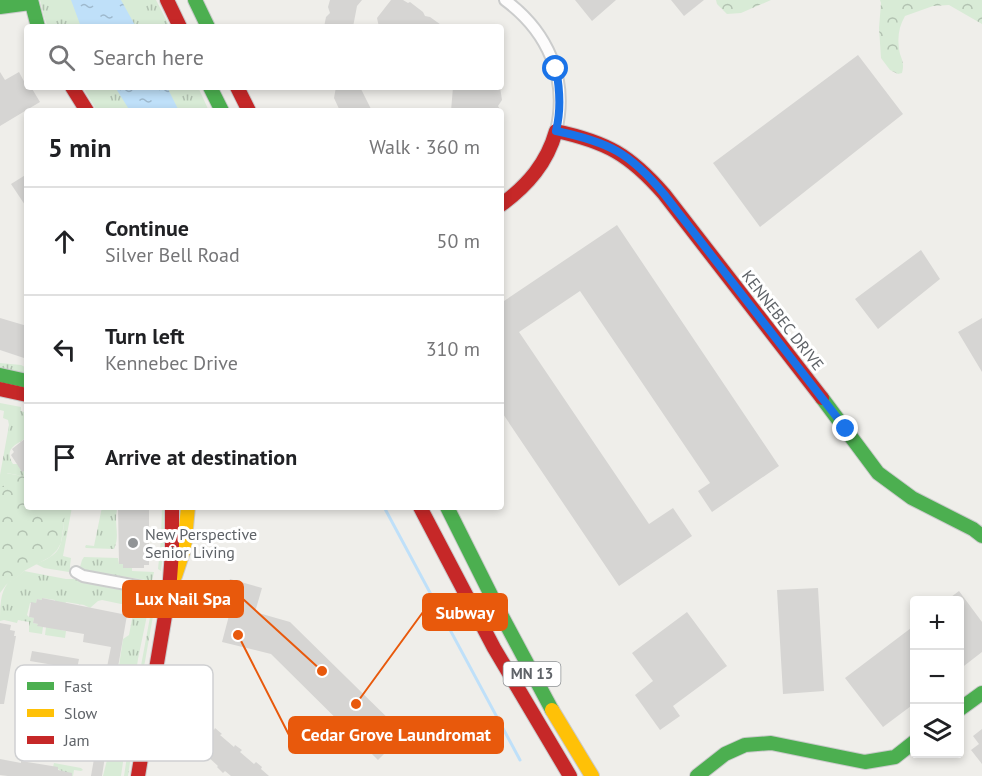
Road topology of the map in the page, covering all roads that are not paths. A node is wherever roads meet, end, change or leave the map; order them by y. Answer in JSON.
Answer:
{"nodes":[{"id":1,"x":167,"y":0,"type":"edge"},
{"id":2,"x":195,"y":0,"type":"edge"},
{"id":3,"x":505,"y":0,"type":"edge"},
{"id":4,"x":31,"y":2,"type":"edge"},
{"id":5,"x":0,"y":7,"type":"edge"},
{"id":6,"x":37,"y":24,"type":"edge"},
{"id":7,"x":179,"y":24,"type":"edge"},
{"id":8,"x":207,"y":24,"type":"edge"},
{"id":9,"x":74,"y":90,"type":"edge"},
{"id":10,"x":212,"y":90,"type":"edge"},
{"id":11,"x":238,"y":90,"type":"edge"},
{"id":12,"x":85,"y":108,"type":"edge"},
{"id":13,"x":220,"y":108,"type":"edge"},
{"id":14,"x":248,"y":108,"type":"edge"},
{"id":15,"x":556,"y":131,"type":"junction"},
{"id":16,"x":504,"y":203,"type":"edge"},
{"id":17,"x":0,"y":375,"type":"edge"},
{"id":18,"x":24,"y":380,"type":"edge"},
{"id":19,"x":0,"y":389,"type":"edge"},
{"id":20,"x":24,"y":394,"type":"edge"},
{"id":21,"x":172,"y":510,"type":"edge"},
{"id":22,"x":188,"y":510,"type":"edge"},
{"id":23,"x":422,"y":510,"type":"edge"},
{"id":24,"x":449,"y":510,"type":"edge"},
{"id":25,"x":982,"y":536,"type":"edge"},
{"id":26,"x":76,"y":572,"type":"dead end"},
{"id":27,"x":169,"y":592,"type":"junction"},
{"id":28,"x":157,"y":665,"type":"edge"},
{"id":29,"x":982,"y":693,"type":"edge"},
{"id":30,"x":964,"y":706,"type":"edge"},
{"id":31,"x":910,"y":746,"type":"edge"},
{"id":32,"x":141,"y":761,"type":"edge"},
{"id":33,"x":138,"y":776,"type":"edge"},
{"id":34,"x":570,"y":776,"type":"edge"},
{"id":35,"x":592,"y":776,"type":"edge"},
{"id":36,"x":697,"y":776,"type":"edge"}],
"edges":[{"from":1,"to":7,"type":"main road"},
{"from":2,"to":8,"type":"main road"},
{"from":3,"to":15,"type":"street"},
{"from":4,"to":5,"type":"main road"},
{"from":4,"to":6,"type":"main road"},
{"from":9,"to":12,"type":"main road"},
{"from":10,"to":13,"type":"main road"},
{"from":11,"to":14,"type":"main road"},
{"from":15,"to":16,"type":"main road"},
{"from":15,"to":25,"type":"main road","name":"KENNEBEC DRIVE"},
{"from":17,"to":18,"type":"main road"},
{"from":19,"to":20,"type":"main road"},
{"from":21,"to":27,"type":"main road"},
{"from":22,"to":27,"type":"main road"},
{"from":23,"to":34,"type":"main road","number":"MN 13"},
{"from":24,"to":35,"type":"main road","number":"MN 13"},
{"from":26,"to":27,"type":"street"},
{"from":27,"to":28,"type":"main road"},
{"from":29,"to":30,"type":"main road"},
{"from":31,"to":36,"type":"main road"},
{"from":32,"to":33,"type":"main road"}]}
